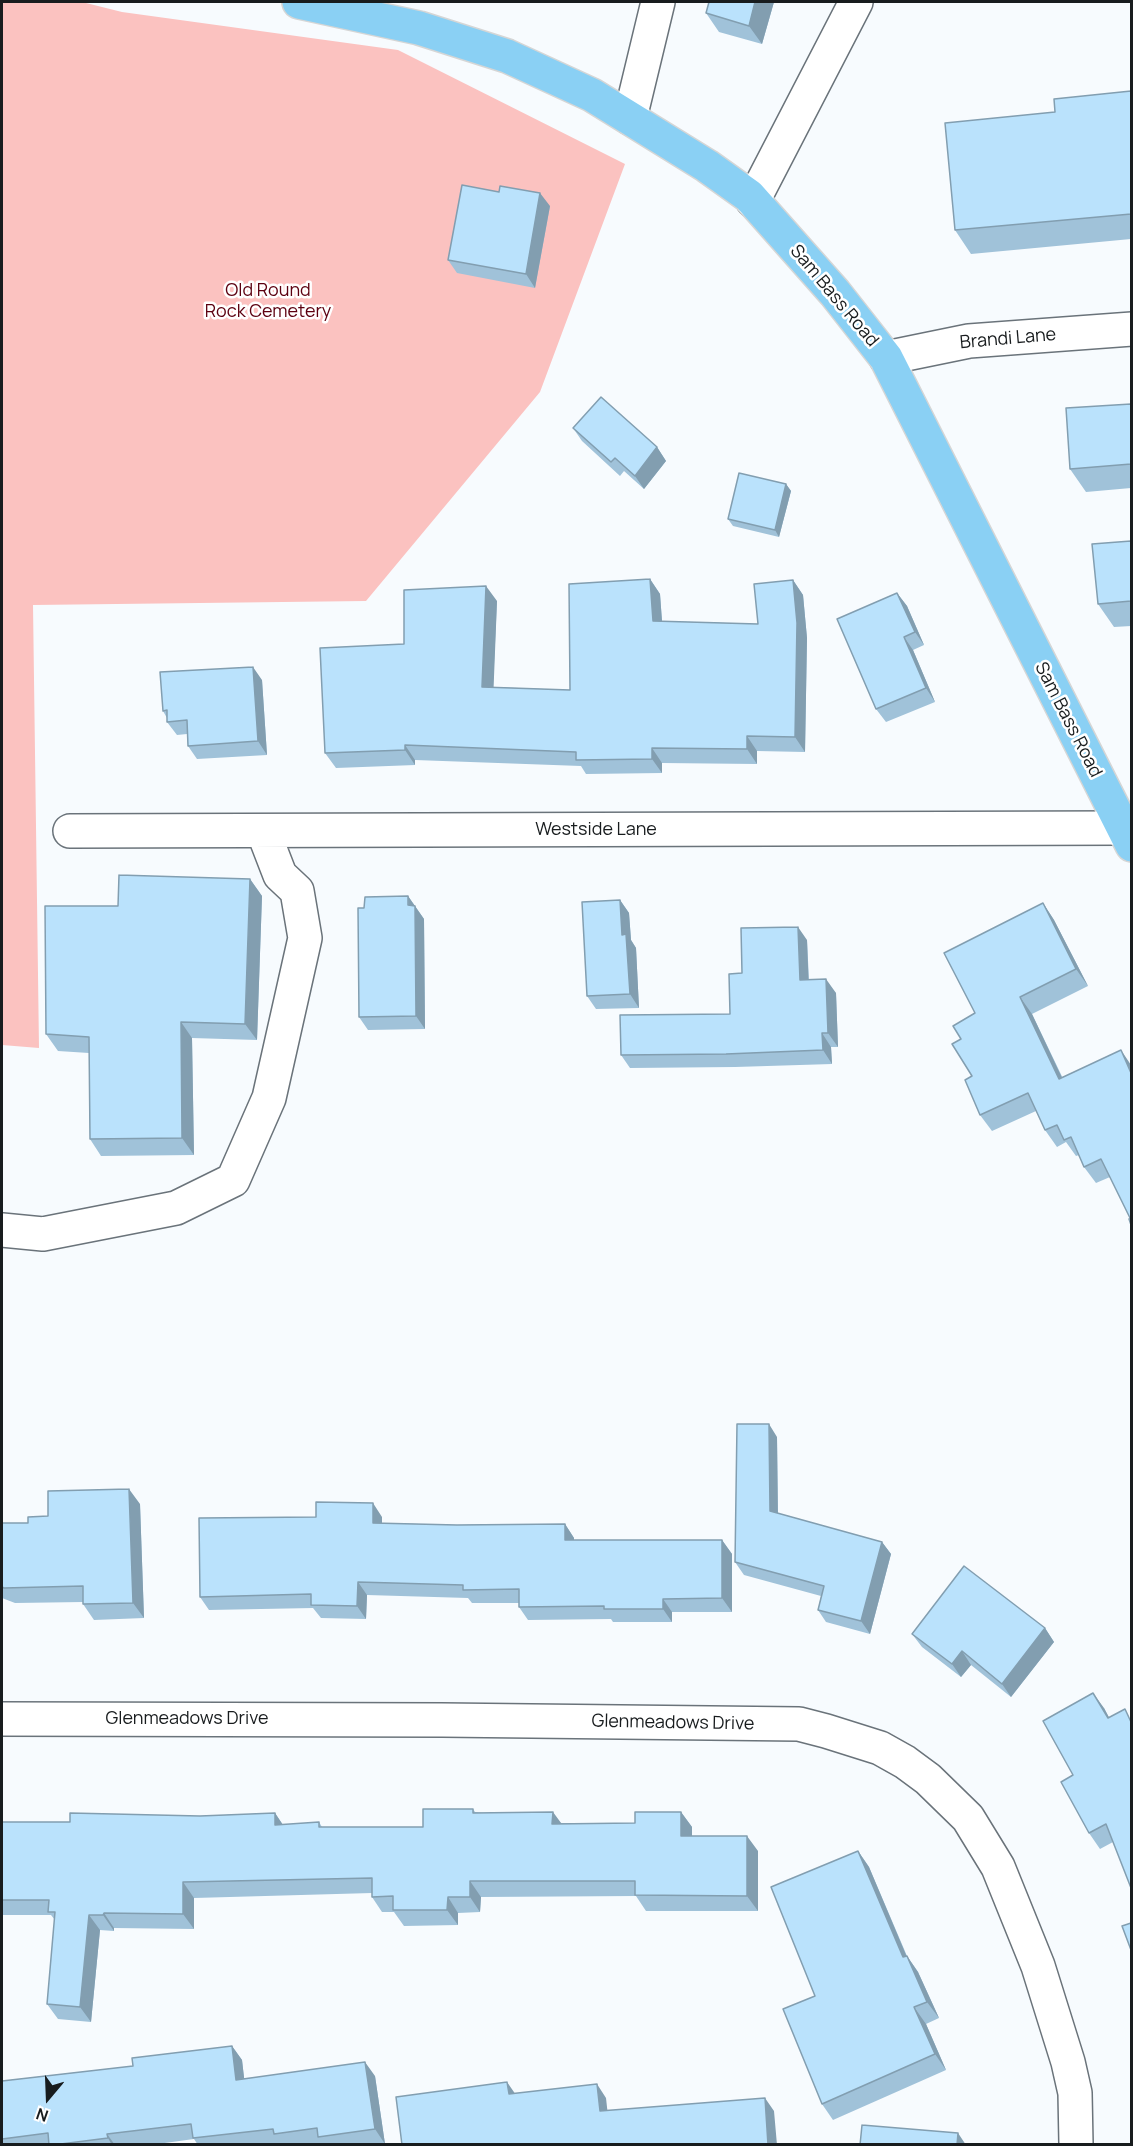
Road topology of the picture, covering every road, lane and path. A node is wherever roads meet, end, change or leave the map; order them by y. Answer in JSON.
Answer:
{"nodes":[{"id":1,"x":299,"y":2,"type":"edge"},
{"id":2,"x":658,"y":2,"type":"edge"},
{"id":3,"x":856,"y":2,"type":"edge"},
{"id":4,"x":630,"y":118,"type":"junction"},
{"id":5,"x":753,"y":201,"type":"junction"},
{"id":6,"x":1131,"y":329,"type":"edge"},
{"id":7,"x":886,"y":358,"type":"junction"},
{"id":8,"x":70,"y":831,"type":"dead end"},
{"id":9,"x":263,"y":831,"type":"junction"},
{"id":10,"x":1127,"y":837,"type":"edge"},
{"id":11,"x":2,"y":1230,"type":"edge"},
{"id":12,"x":2,"y":1719,"type":"edge"},
{"id":13,"x":1076,"y":2145,"type":"edge"}],
"edges":[{"from":1,"to":4,"type":"main road","name":"Sam Bass Road"},
{"from":2,"to":4,"type":"street"},
{"from":3,"to":5,"type":"street"},
{"from":4,"to":5,"type":"main road","name":"Sam Bass Road"},
{"from":5,"to":7,"type":"main road","name":"Sam Bass Road"},
{"from":6,"to":7,"type":"street","name":"Brandi Lane"},
{"from":7,"to":10,"type":"main road","name":"Sam Bass Road"},
{"from":8,"to":9,"type":"street","name":"Westside Lane"},
{"from":9,"to":10,"type":"street","name":"Westside Lane"},
{"from":9,"to":11,"type":"street"},
{"from":12,"to":13,"type":"street","name":"Glenmeadows Drive"}]}
